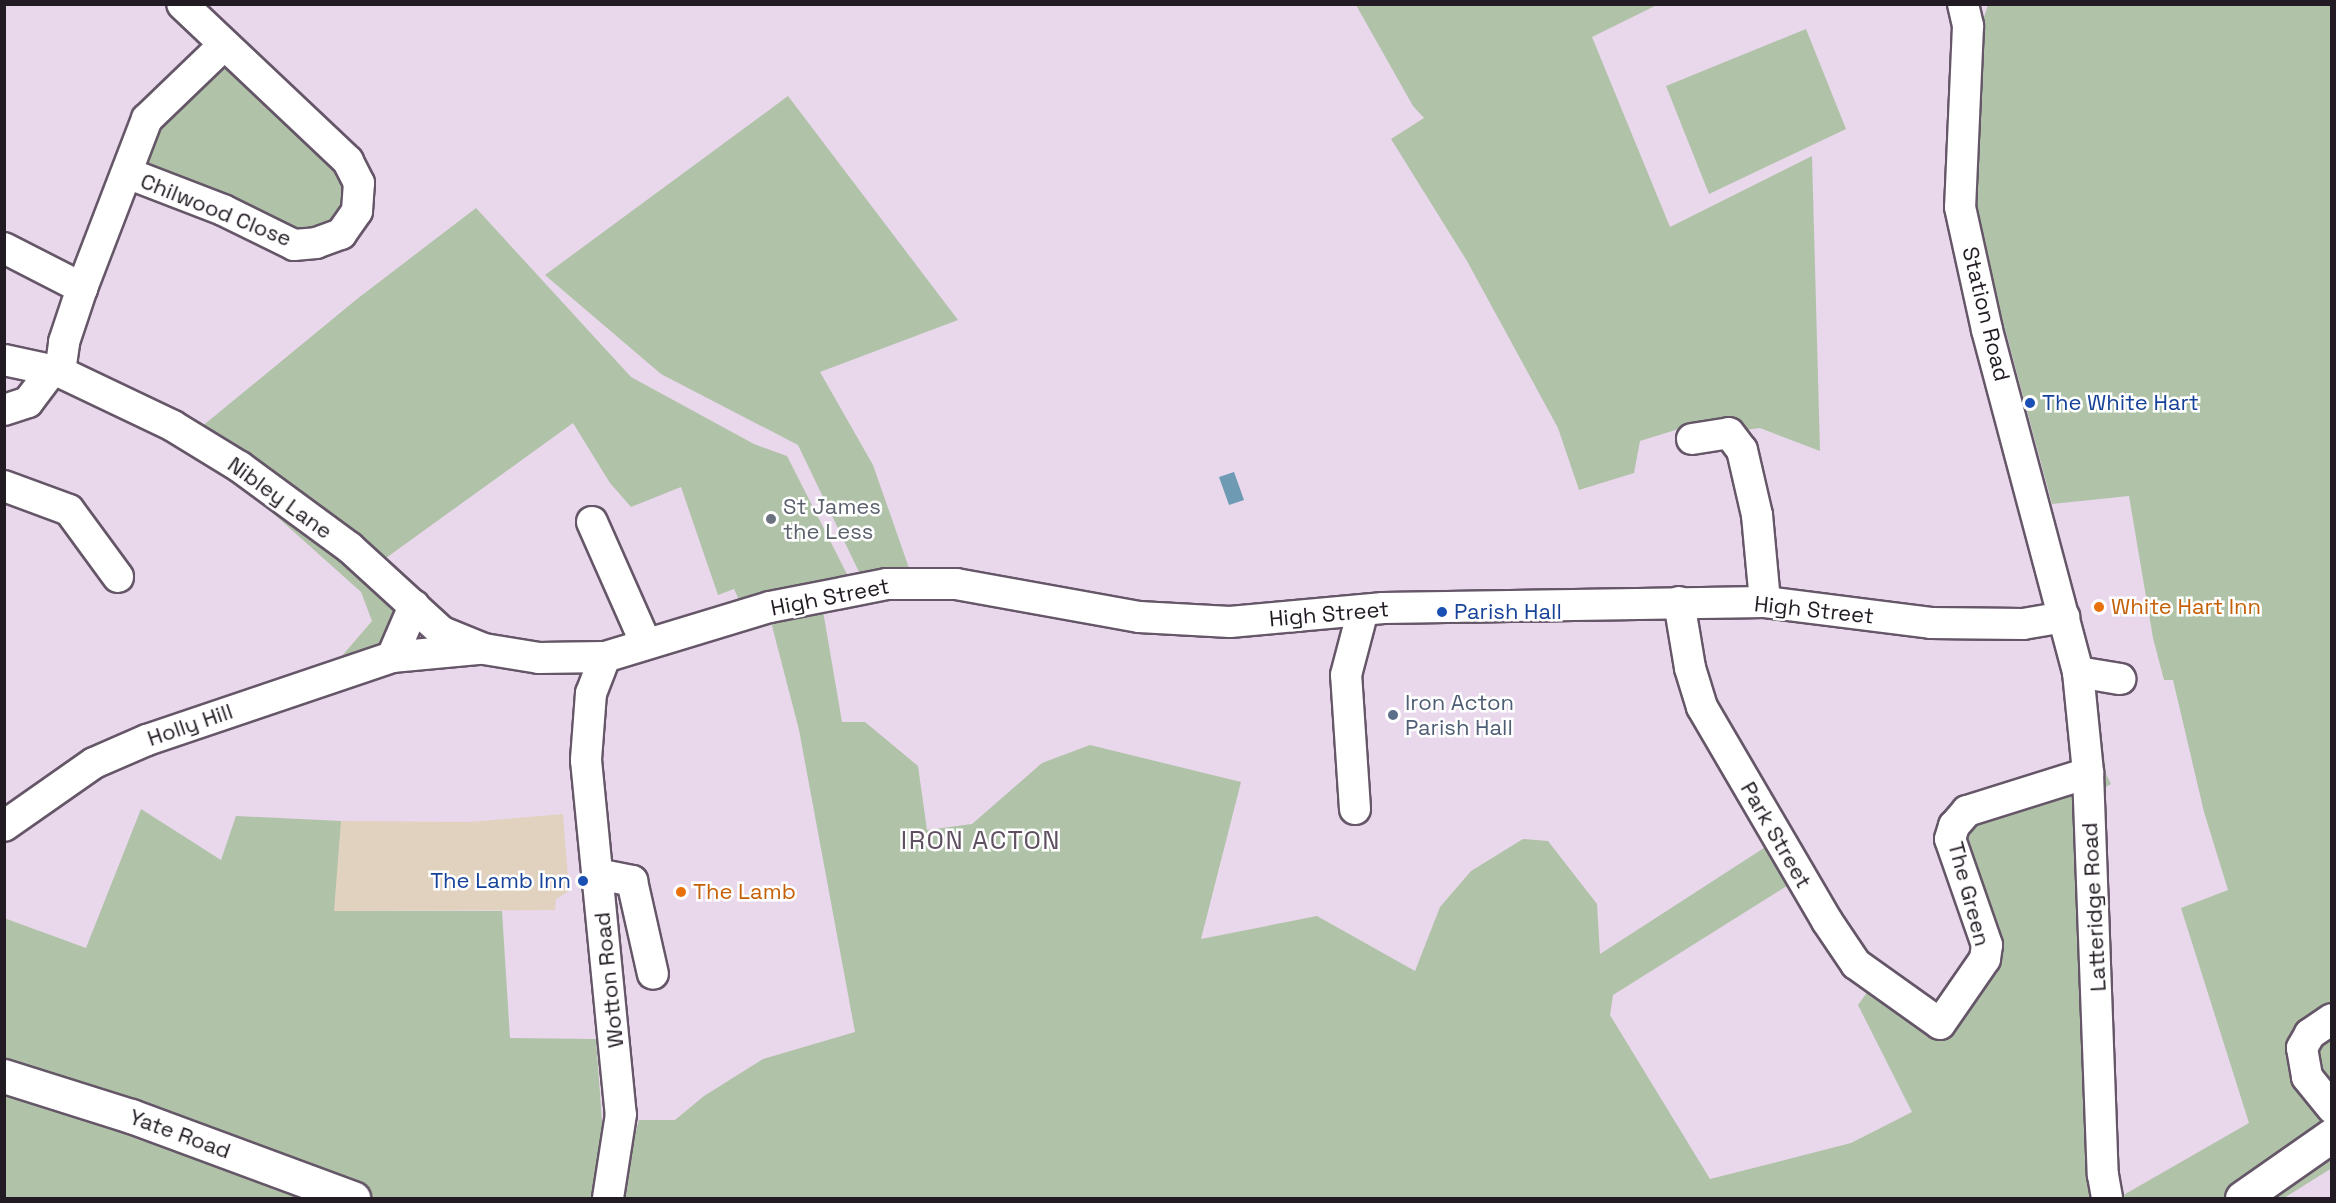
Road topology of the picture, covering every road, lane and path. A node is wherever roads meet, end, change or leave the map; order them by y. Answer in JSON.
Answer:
{"nodes":[{"id":1,"x":182,"y":4,"type":"edge"},
{"id":2,"x":1968,"y":12,"type":"edge"},
{"id":3,"x":224,"y":45,"type":"junction"},
{"id":4,"x":127,"y":173,"type":"junction"},
{"id":5,"x":4,"y":248,"type":"edge"},
{"id":6,"x":82,"y":288,"type":"junction"},
{"id":7,"x":4,"y":360,"type":"edge"},
{"id":8,"x":56,"y":371,"type":"junction"},
{"id":9,"x":4,"y":410,"type":"edge"},
{"id":10,"x":1692,"y":439,"type":"dead end"},
{"id":11,"x":4,"y":486,"type":"edge"},
{"id":12,"x":592,"y":522,"type":"dead end"},
{"id":13,"x":118,"y":577,"type":"dead end"},
{"id":14,"x":1679,"y":602,"type":"junction"},
{"id":15,"x":1765,"y":602,"type":"junction"},
{"id":16,"x":414,"y":606,"type":"junction"},
{"id":17,"x":1363,"y":610,"type":"junction"},
{"id":18,"x":2064,"y":617,"type":"junction"},
{"id":19,"x":646,"y":644,"type":"junction"},
{"id":20,"x":484,"y":648,"type":"junction"},
{"id":21,"x":392,"y":657,"type":"junction"},
{"id":22,"x":605,"y":657,"type":"junction"},
{"id":23,"x":539,"y":658,"type":"junction"},
{"id":24,"x":2078,"y":672,"type":"junction"},
{"id":25,"x":2120,"y":679,"type":"dead end"},
{"id":26,"x":591,"y":693,"type":"junction"},
{"id":27,"x":2088,"y":773,"type":"junction"},
{"id":28,"x":1355,"y":809,"type":"dead end"},
{"id":29,"x":4,"y":826,"type":"edge"},
{"id":30,"x":597,"y":874,"type":"junction"},
{"id":31,"x":653,"y":974,"type":"dead end"},
{"id":32,"x":2331,"y":1018,"type":"edge"},
{"id":33,"x":1940,"y":1024,"type":"joint"},
{"id":34,"x":4,"y":1076,"type":"edge"},
{"id":35,"x":2331,"y":1108,"type":"edge"},
{"id":36,"x":2331,"y":1135,"type":"edge"},
{"id":37,"x":353,"y":1198,"type":"edge"},
{"id":38,"x":608,"y":1198,"type":"edge"},
{"id":39,"x":2107,"y":1198,"type":"edge"},
{"id":40,"x":2242,"y":1198,"type":"edge"}],
"edges":[{"from":1,"to":3,"type":"street","name":"Chilwood Close"},
{"from":2,"to":18,"type":"street","name":"Station Road"},
{"from":3,"to":4,"type":"street","name":"Chilwood Close"},
{"from":3,"to":4,"type":"street","name":"Chilwood Close"},
{"from":4,"to":6,"type":"street","name":"Chilwood Close"},
{"from":5,"to":6,"type":"street"},
{"from":6,"to":8,"type":"street","name":"Chilwood Close"},
{"from":7,"to":8,"type":"street","name":"Nibley Lane"},
{"from":8,"to":9,"type":"street"},
{"from":8,"to":16,"type":"street","name":"Nibley Lane"},
{"from":10,"to":15,"type":"street"},
{"from":11,"to":13,"type":"street"},
{"from":12,"to":19,"type":"street"},
{"from":14,"to":15,"type":"street","name":"High Street"},
{"from":14,"to":17,"type":"street","name":"High Street"},
{"from":14,"to":33,"type":"street","name":"Park Street"},
{"from":15,"to":18,"type":"street","name":"High Street"},
{"from":16,"to":20,"type":"street","name":"Nibley Lane"},
{"from":16,"to":21,"type":"street"},
{"from":17,"to":19,"type":"street","name":"High Street"},
{"from":17,"to":28,"type":"street"},
{"from":18,"to":24,"type":"street","name":"Latteridge Road"},
{"from":19,"to":22,"type":"street","name":"High Street"},
{"from":20,"to":21,"type":"street","name":"Holly Hill"},
{"from":20,"to":23,"type":"street","name":"Nibley Lane"},
{"from":21,"to":29,"type":"street","name":"Holly Hill"},
{"from":22,"to":23,"type":"street","name":"Nibley Lane"},
{"from":22,"to":26,"type":"street","name":"Wotton Road"},
{"from":23,"to":26,"type":"street","name":"Nibley Lane"},
{"from":24,"to":25,"type":"street"},
{"from":24,"to":27,"type":"street","name":"Latteridge Road"},
{"from":26,"to":30,"type":"street","name":"Wotton Road"},
{"from":27,"to":33,"type":"street","name":"The Green"},
{"from":27,"to":39,"type":"street","name":"Latteridge Road"},
{"from":30,"to":31,"type":"street"},
{"from":30,"to":38,"type":"street","name":"Wotton Road"},
{"from":32,"to":35,"type":"street"},
{"from":34,"to":37,"type":"main road","name":"Yate Road"},
{"from":36,"to":40,"type":"main road"}]}
